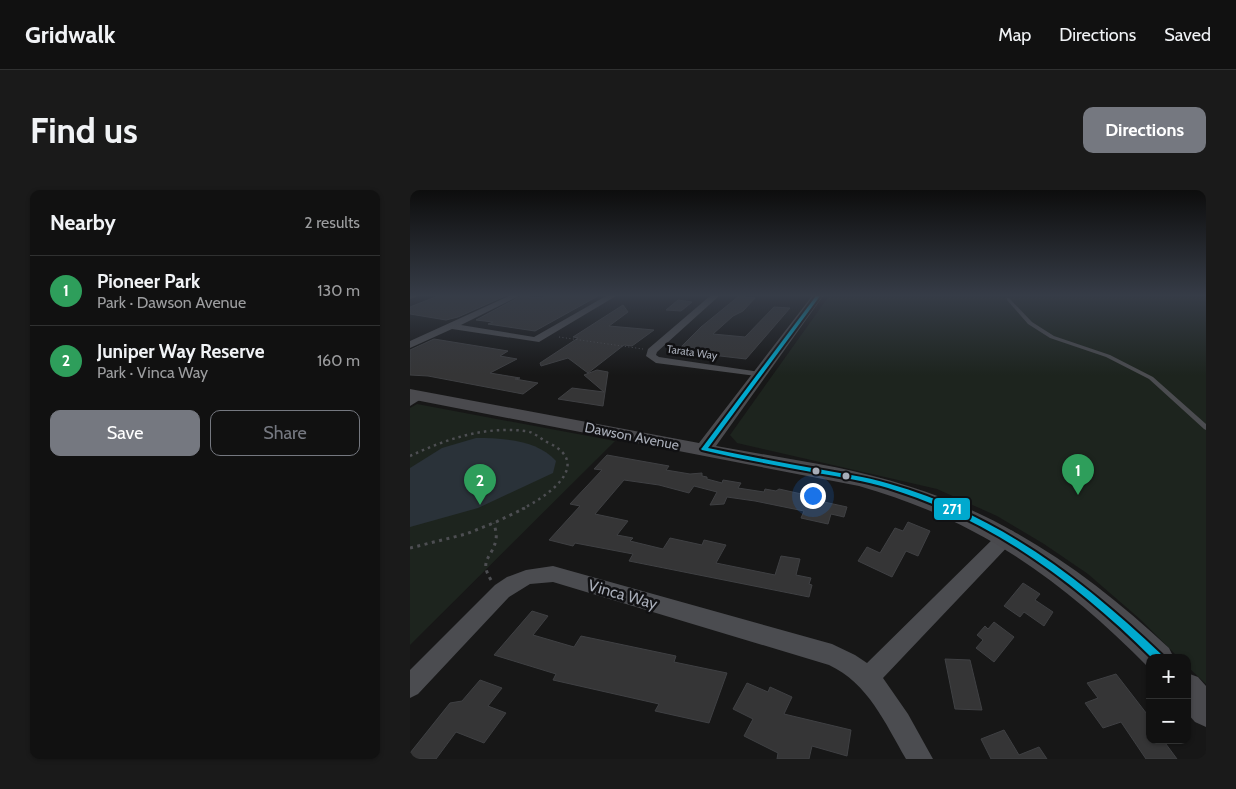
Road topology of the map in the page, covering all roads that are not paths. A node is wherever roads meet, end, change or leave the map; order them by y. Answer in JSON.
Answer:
{"nodes":[{"id":1,"x":457,"y":323,"type":"edge"},
{"id":2,"x":566,"y":323,"type":"edge"},
{"id":3,"x":685,"y":323,"type":"edge"},
{"id":4,"x":799,"y":323,"type":"edge"},
{"id":5,"x":1030,"y":323,"type":"edge"},
{"id":6,"x":450,"y":326,"type":"junction"},
{"id":7,"x":410,"y":345,"type":"edge"},
{"id":8,"x":760,"y":375,"type":"junction"},
{"id":9,"x":413,"y":397,"type":"edge"},
{"id":10,"x":1206,"y":428,"type":"edge"},
{"id":11,"x":704,"y":449,"type":"junction"},
{"id":12,"x":1007,"y":536,"type":"junction"},
{"id":13,"x":1155,"y":654,"type":"edge"},
{"id":14,"x":868,"y":678,"type":"junction"},
{"id":15,"x":410,"y":686,"type":"edge"},
{"id":16,"x":1191,"y":693,"type":"edge"},
{"id":17,"x":1206,"y":711,"type":"edge"},
{"id":18,"x":920,"y":759,"type":"edge"}],
"edges":[{"from":1,"to":6,"type":"street"},
{"from":2,"to":6,"type":"street"},
{"from":3,"to":8,"type":"street","name":"Tarata Way"},
{"from":4,"to":8,"type":"main road"},
{"from":5,"to":10,"type":"lane"},
{"from":6,"to":7,"type":"street"},
{"from":8,"to":11,"type":"main road"},
{"from":9,"to":11,"type":"main road","name":"Dawson Avenue"},
{"from":11,"to":12,"type":"main road","name":"Dawson Avenue"},
{"from":12,"to":13,"type":"main road","name":"Dawson Avenue"},
{"from":12,"to":14,"type":"street"},
{"from":14,"to":15,"type":"street","name":"Vinca Way"},
{"from":14,"to":18,"type":"street","name":"Vinca Way"},
{"from":16,"to":17,"type":"main road"}]}
